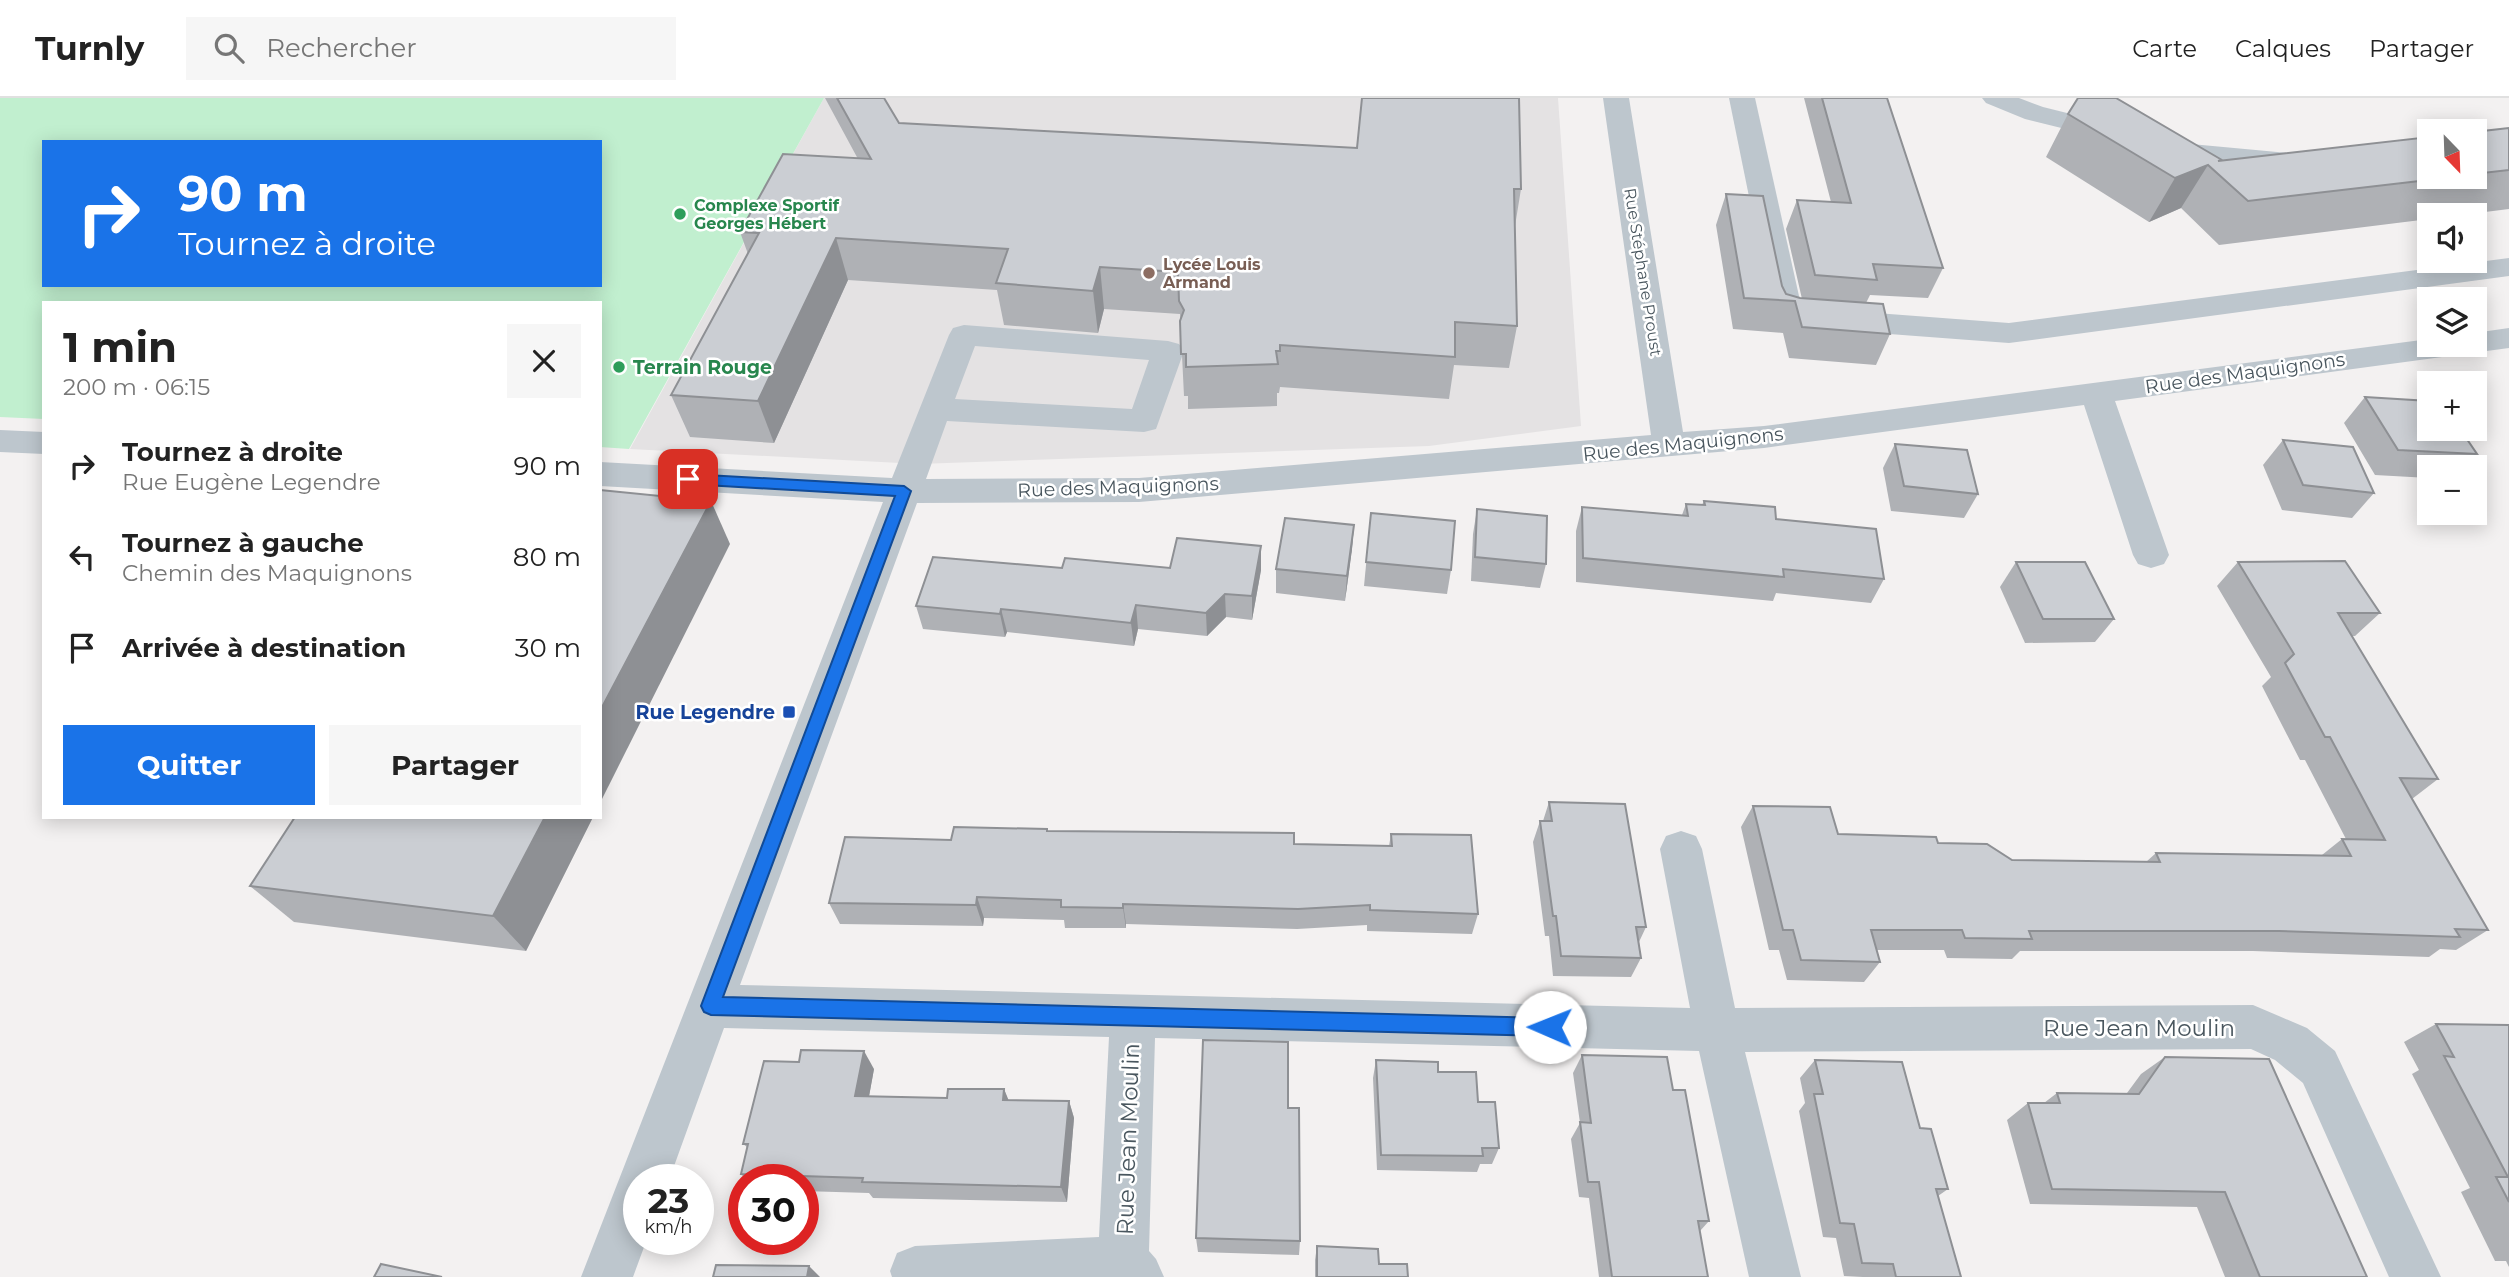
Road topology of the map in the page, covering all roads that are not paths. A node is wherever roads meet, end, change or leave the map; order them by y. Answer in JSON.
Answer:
{"nodes":[{"id":1,"x":1616,"y":98,"type":"edge"},
{"id":2,"x":1742,"y":98,"type":"edge"},
{"id":3,"x":1995,"y":98,"type":"edge"},
{"id":4,"x":2326,"y":162,"type":"edge"},
{"id":5,"x":2509,"y":267,"type":"edge"},
{"id":6,"x":2509,"y":338,"type":"edge"},
{"id":7,"x":2487,"y":341,"type":"edge"},
{"id":8,"x":2417,"y":350,"type":"edge"},
{"id":9,"x":2096,"y":393,"type":"junction"},
{"id":10,"x":935,"y":409,"type":"junction"},
{"id":11,"x":0,"y":441,"type":"edge"},
{"id":12,"x":42,"y":443,"type":"edge"},
{"id":13,"x":1669,"y":446,"type":"junction"},
{"id":14,"x":602,"y":474,"type":"edge"},
{"id":15,"x":904,"y":491,"type":"junction"},
{"id":16,"x":2151,"y":555,"type":"dead end"},
{"id":17,"x":1681,"y":849,"type":"dead end"},
{"id":18,"x":711,"y":1006,"type":"junction"},
{"id":19,"x":1133,"y":1017,"type":"junction"},
{"id":20,"x":1717,"y":1030,"type":"junction"},
{"id":21,"x":650,"y":1164,"type":"edge"},
{"id":22,"x":623,"y":1236,"type":"edge"},
{"id":23,"x":1130,"y":1269,"type":"edge"},
{"id":24,"x":915,"y":1271,"type":"dead end"},
{"id":25,"x":607,"y":1277,"type":"edge"},
{"id":26,"x":1775,"y":1277,"type":"edge"},
{"id":27,"x":2415,"y":1277,"type":"edge"}],
"edges":[{"from":1,"to":13,"type":"street","name":"Rue Stéphane Proust"},
{"from":2,"to":5,"type":"street"},
{"from":3,"to":4,"type":"street"},
{"from":6,"to":7,"type":"street"},
{"from":8,"to":9,"type":"street","name":"Rue des Maquignons"},
{"from":9,"to":13,"type":"street","name":"Rue des Maquignons"},
{"from":9,"to":16,"type":"street"},
{"from":10,"to":10,"type":"street"},
{"from":10,"to":15,"type":"street"},
{"from":11,"to":12,"type":"street"},
{"from":13,"to":15,"type":"street","name":"Rue des Maquignons"},
{"from":14,"to":15,"type":"street","name":"Rue des Maquignons"},
{"from":15,"to":18,"type":"street"},
{"from":17,"to":20,"type":"street"},
{"from":18,"to":19,"type":"street","name":"Rue Jean Moulin"},
{"from":18,"to":21,"type":"street"},
{"from":19,"to":20,"type":"street","name":"Rue Jean Moulin"},
{"from":19,"to":23,"type":"street","name":"Rue Jean Moulin"},
{"from":20,"to":26,"type":"street"},
{"from":20,"to":27,"type":"street","name":"Rue Jean Moulin"},
{"from":22,"to":25,"type":"street"},
{"from":23,"to":24,"type":"street","name":"Rue Jean Moulin"}]}
